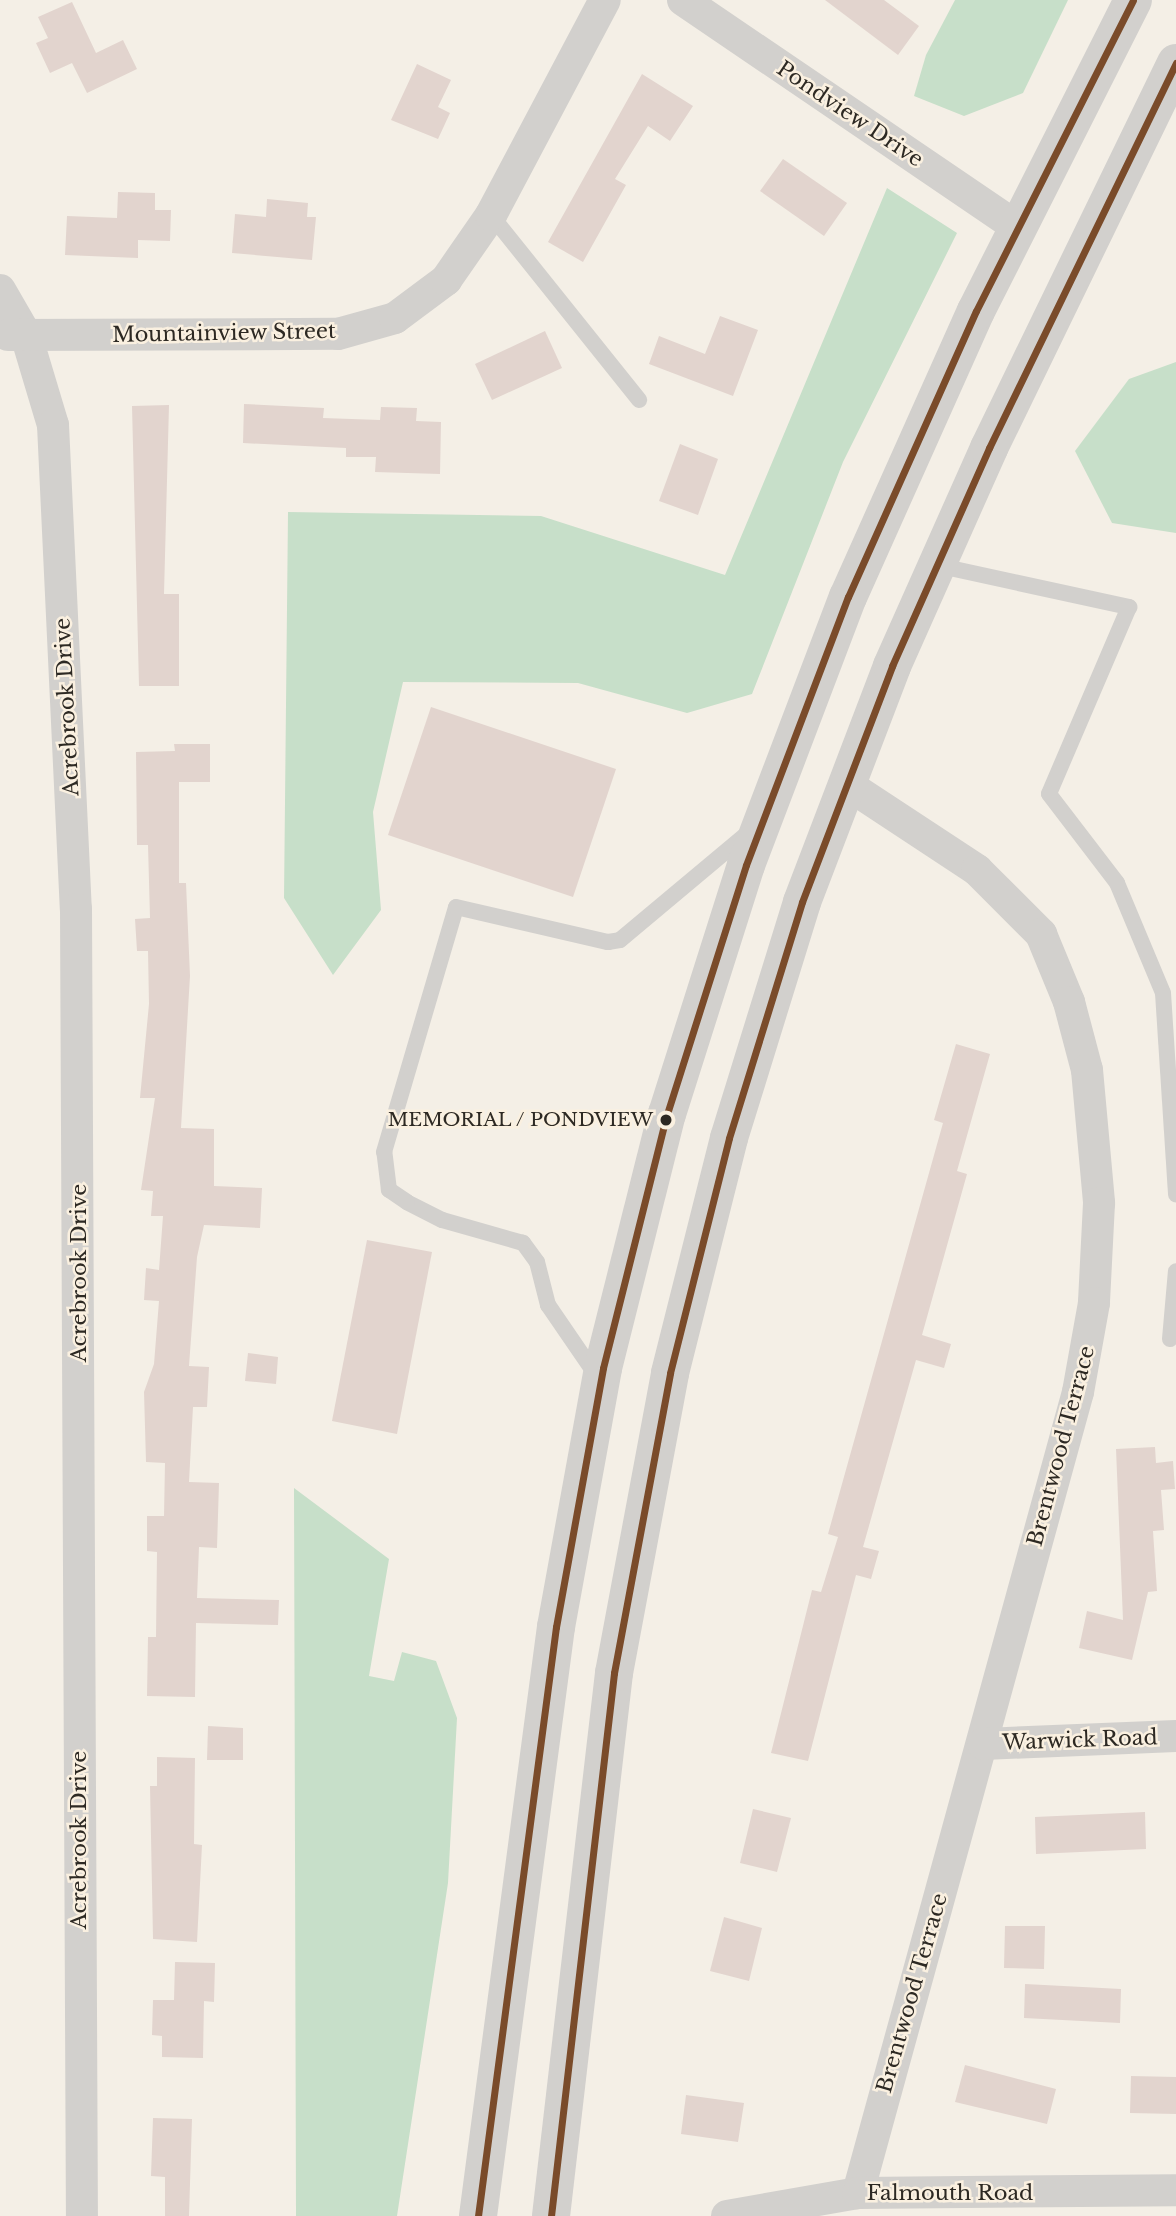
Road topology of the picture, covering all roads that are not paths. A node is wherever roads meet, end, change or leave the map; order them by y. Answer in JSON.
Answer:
{"nodes":[{"id":1,"x":605,"y":0,"type":"edge"},
{"id":2,"x":683,"y":0,"type":"edge"},
{"id":3,"x":1133,"y":0,"type":"edge"},
{"id":4,"x":1176,"y":63,"type":"edge"},
{"id":5,"x":491,"y":215,"type":"junction"},
{"id":6,"x":1018,"y":228,"type":"junction"},
{"id":7,"x":0,"y":289,"type":"edge"},
{"id":8,"x":13,"y":335,"type":"edge"},
{"id":9,"x":639,"y":400,"type":"dead end"},
{"id":10,"x":936,"y":565,"type":"junction"},
{"id":11,"x":845,"y":783,"type":"junction"},
{"id":12,"x":762,"y":821,"type":"junction"},
{"id":13,"x":1176,"y":1195,"type":"edge"},
{"id":14,"x":1176,"y":1271,"type":"edge"},
{"id":15,"x":1170,"y":1339,"type":"dead end"},
{"id":16,"x":600,"y":1382,"type":"junction"},
{"id":17,"x":1176,"y":1736,"type":"edge"},
{"id":18,"x":983,"y":1744,"type":"junction"},
{"id":19,"x":1176,"y":2190,"type":"edge"},
{"id":20,"x":858,"y":2193,"type":"junction"},
{"id":21,"x":82,"y":2216,"type":"edge"},
{"id":22,"x":478,"y":2216,"type":"edge"},
{"id":23,"x":551,"y":2216,"type":"edge"},
{"id":24,"x":727,"y":2216,"type":"edge"}],
"edges":[{"from":1,"to":5,"type":"street","name":"Mountainview Street"},
{"from":2,"to":6,"type":"street","name":"Pondview Drive"},
{"from":3,"to":6,"type":"main road"},
{"from":4,"to":10,"type":"main road"},
{"from":5,"to":8,"type":"street","name":"Mountainview Street"},
{"from":5,"to":9,"type":"lane"},
{"from":6,"to":12,"type":"main road"},
{"from":7,"to":8,"type":"street","name":"Acrebrook Drive"},
{"from":8,"to":21,"type":"street","name":"Acrebrook Drive"},
{"from":10,"to":11,"type":"main road"},
{"from":10,"to":13,"type":"lane"},
{"from":11,"to":18,"type":"street","name":"Brentwood Terrace"},
{"from":11,"to":23,"type":"main road"},
{"from":12,"to":16,"type":"main road"},
{"from":12,"to":16,"type":"lane"},
{"from":14,"to":15,"type":"lane"},
{"from":16,"to":22,"type":"main road"},
{"from":17,"to":18,"type":"street","name":"Warwick Road"},
{"from":18,"to":20,"type":"street","name":"Brentwood Terrace"},
{"from":19,"to":20,"type":"street","name":"Falmouth Road"},
{"from":20,"to":24,"type":"street","name":"Falmouth Road"}]}
